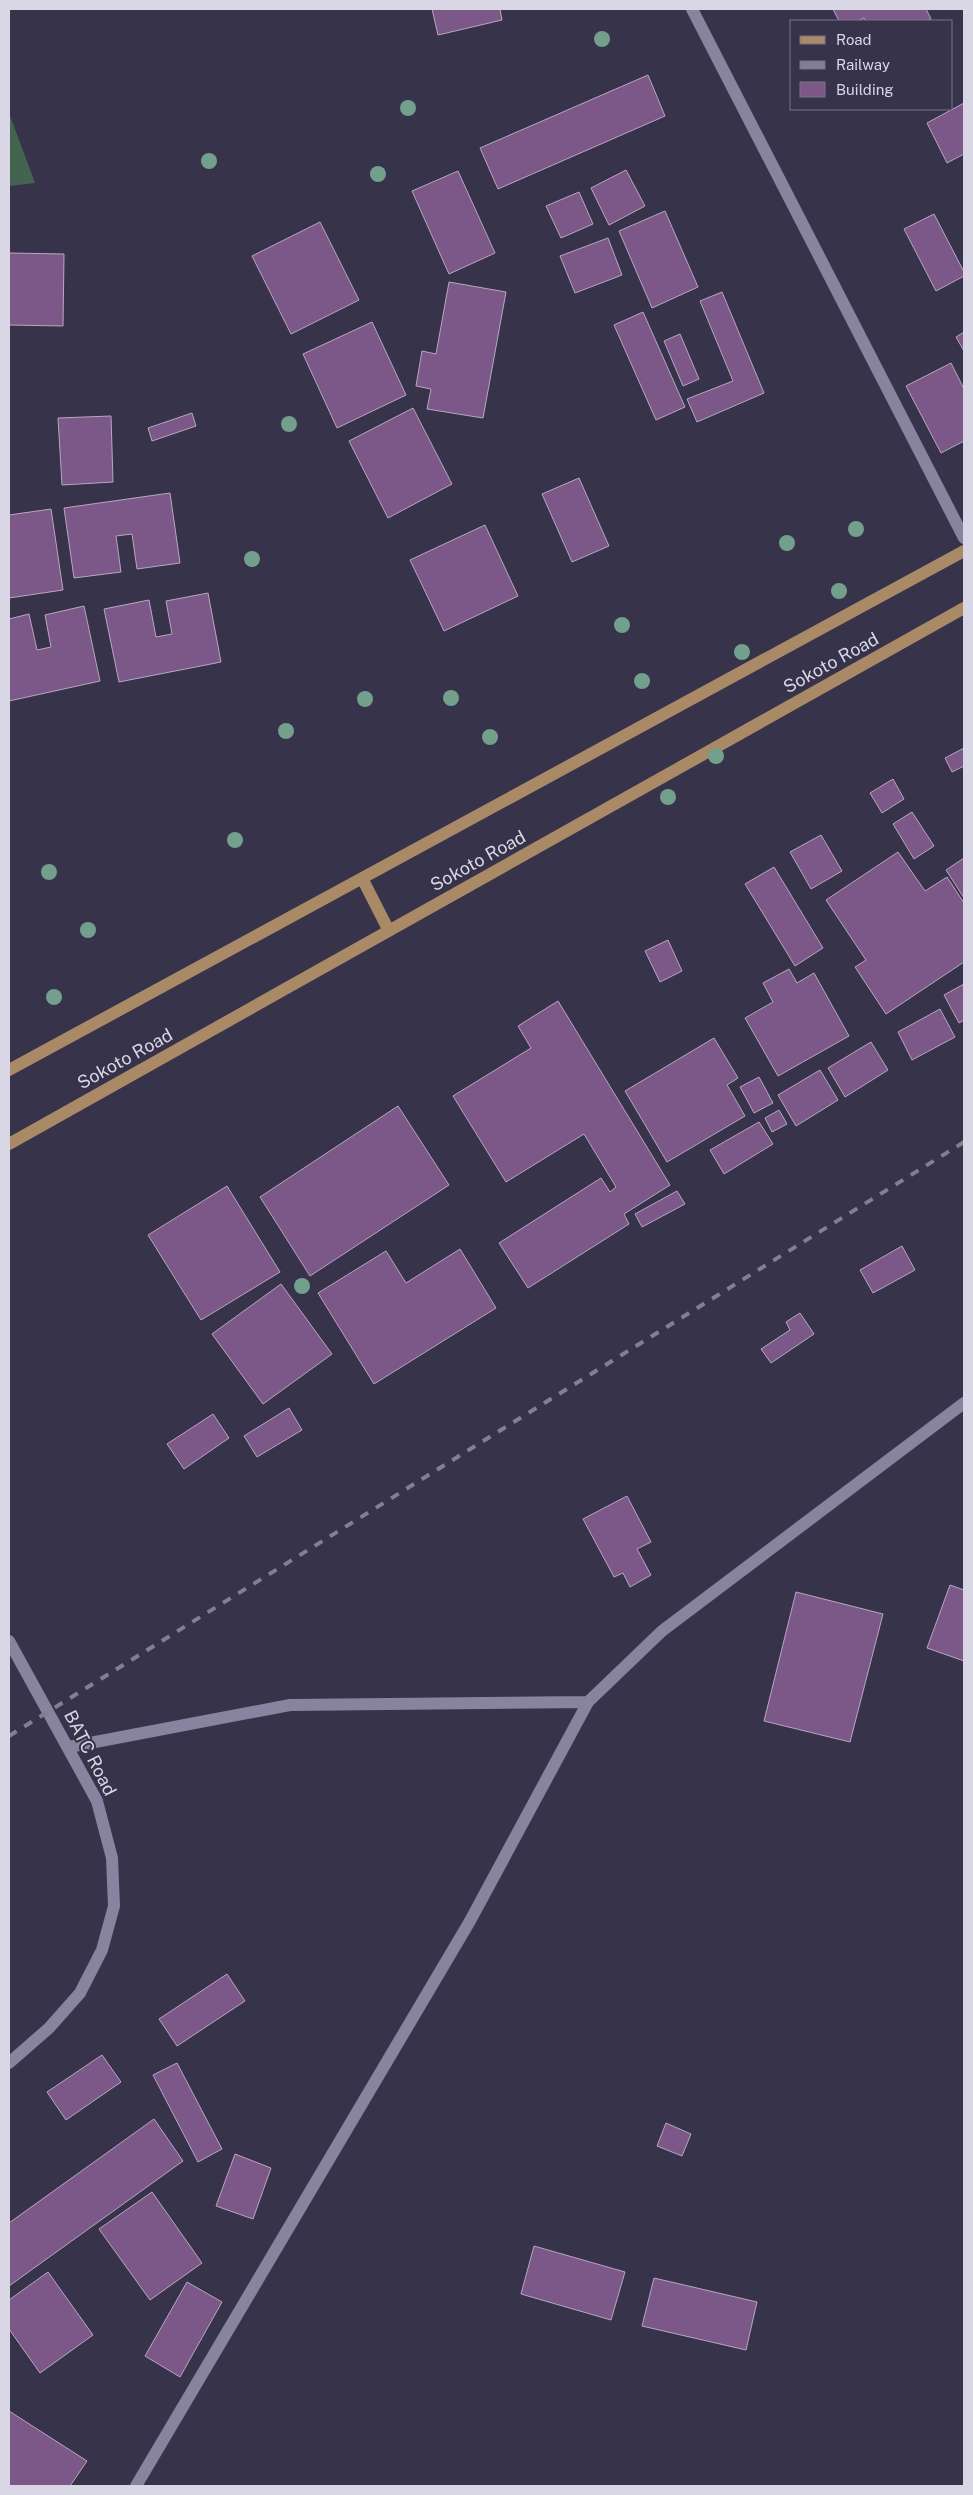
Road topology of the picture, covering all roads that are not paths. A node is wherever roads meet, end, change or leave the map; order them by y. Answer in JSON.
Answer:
{"nodes":[{"id":1,"x":692,"y":9,"type":"edge"},
{"id":2,"x":964,"y":538,"type":"edge"},
{"id":3,"x":964,"y":551,"type":"edge"},
{"id":4,"x":964,"y":608,"type":"edge"},
{"id":5,"x":362,"y":878,"type":"junction"},
{"id":6,"x":389,"y":931,"type":"junction"},
{"id":7,"x":9,"y":1070,"type":"edge"},
{"id":8,"x":9,"y":1144,"type":"edge"},
{"id":9,"x":964,"y":1403,"type":"edge"},
{"id":10,"x":9,"y":1641,"type":"edge"},
{"id":11,"x":588,"y":1702,"type":"junction"},
{"id":12,"x":69,"y":1747,"type":"junction"},
{"id":13,"x":9,"y":2064,"type":"edge"},
{"id":14,"x":136,"y":2486,"type":"edge"}],
"edges":[{"from":1,"to":2,"type":"street"},
{"from":3,"to":5,"type":"main road","name":"Sokoto Road"},
{"from":4,"to":6,"type":"main road","name":"Sokoto Road"},
{"from":5,"to":6,"type":"main road"},
{"from":5,"to":7,"type":"main road","name":"Sokoto Road"},
{"from":6,"to":8,"type":"main road","name":"Sokoto Road"},
{"from":9,"to":11,"type":"street"},
{"from":10,"to":12,"type":"street","name":"BATC Road"},
{"from":11,"to":12,"type":"street"},
{"from":11,"to":14,"type":"street"},
{"from":12,"to":13,"type":"street","name":"BATC Road"}]}
